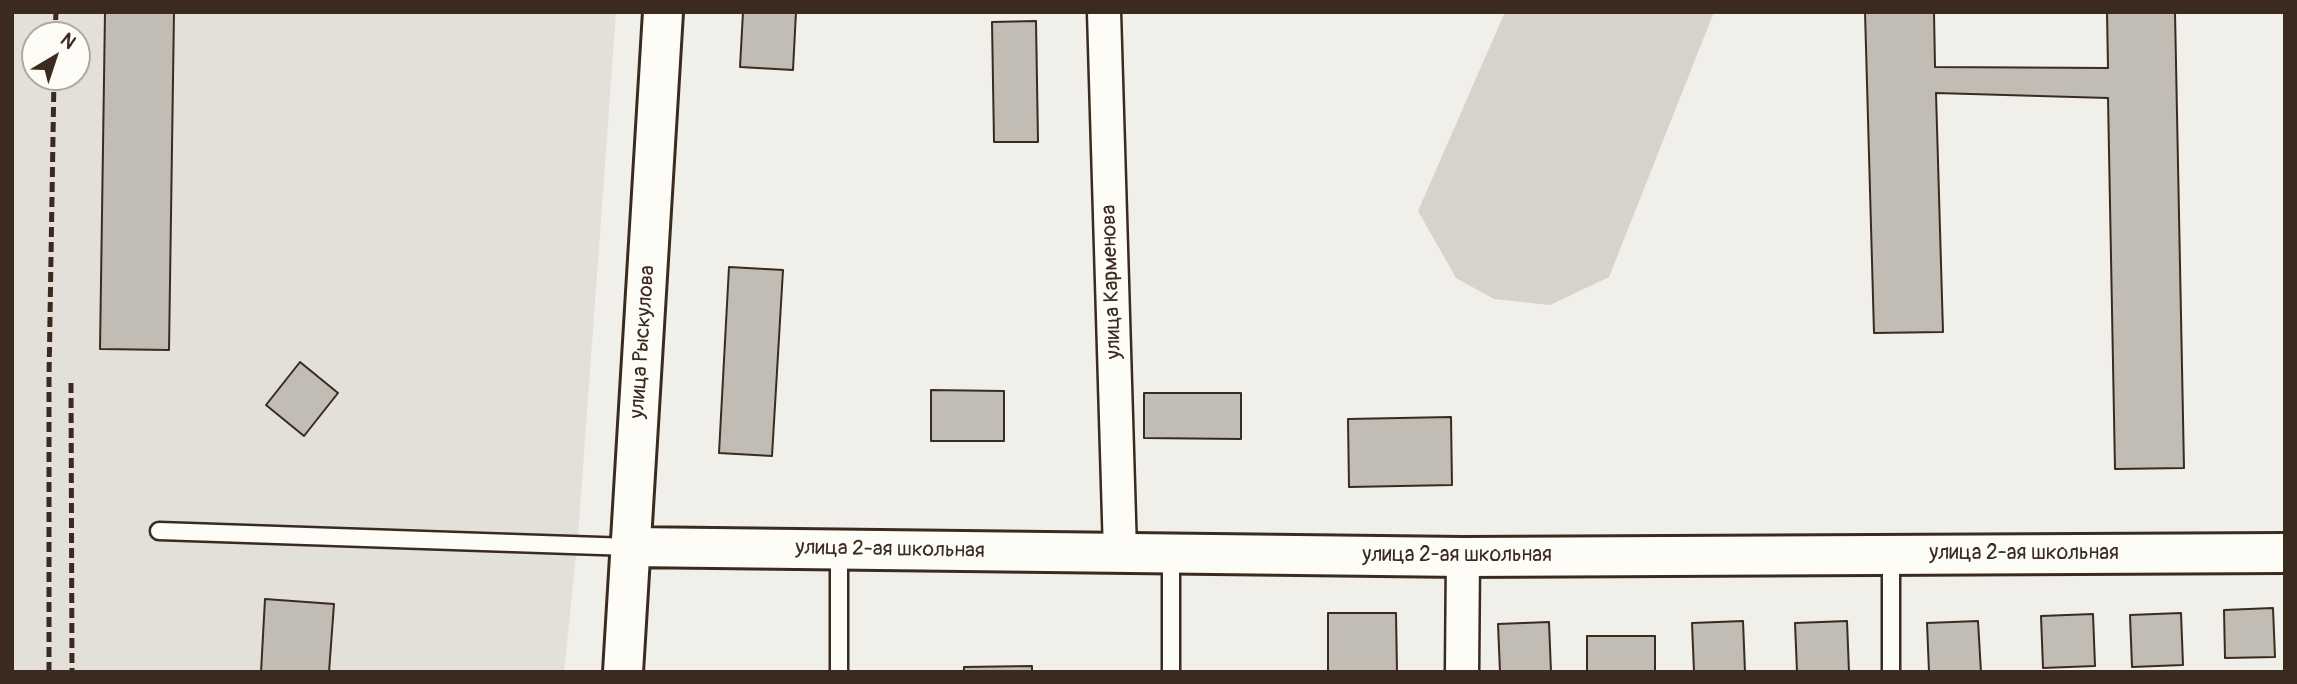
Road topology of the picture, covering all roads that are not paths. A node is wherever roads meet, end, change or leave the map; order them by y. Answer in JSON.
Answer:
{"nodes":[{"id":1,"x":663,"y":12,"type":"edge"},
{"id":2,"x":1104,"y":12,"type":"edge"},
{"id":3,"x":159,"y":531,"type":"dead end"},
{"id":4,"x":630,"y":547,"type":"junction"},
{"id":5,"x":839,"y":549,"type":"junction"},
{"id":6,"x":1120,"y":552,"type":"junction"},
{"id":7,"x":1171,"y":553,"type":"junction"},
{"id":8,"x":2285,"y":553,"type":"edge"},
{"id":9,"x":1891,"y":555,"type":"junction"},
{"id":10,"x":1462,"y":557,"type":"junction"},
{"id":11,"x":624,"y":672,"type":"edge"},
{"id":12,"x":839,"y":672,"type":"edge"},
{"id":13,"x":1171,"y":672,"type":"edge"},
{"id":14,"x":1462,"y":672,"type":"edge"},
{"id":15,"x":1891,"y":672,"type":"edge"}],
"edges":[{"from":1,"to":4,"type":"street","name":"улица Рыскулова"},
{"from":2,"to":6,"type":"street","name":"улица Карменова"},
{"from":3,"to":4,"type":"lane"},
{"from":4,"to":5,"type":"street","name":"улица 2-ая школьная"},
{"from":4,"to":11,"type":"street","name":"улица Рыскулова"},
{"from":5,"to":6,"type":"street","name":"улица 2-ая школьная"},
{"from":5,"to":12,"type":"lane"},
{"from":6,"to":7,"type":"street","name":"улица 2-ая школьная"},
{"from":7,"to":10,"type":"street","name":"улица 2-ая школьная"},
{"from":7,"to":13,"type":"lane"},
{"from":8,"to":9,"type":"street","name":"улица 2-ая школьная"},
{"from":9,"to":10,"type":"street","name":"улица 2-ая школьная"},
{"from":9,"to":15,"type":"lane"},
{"from":10,"to":14,"type":"street"}]}
